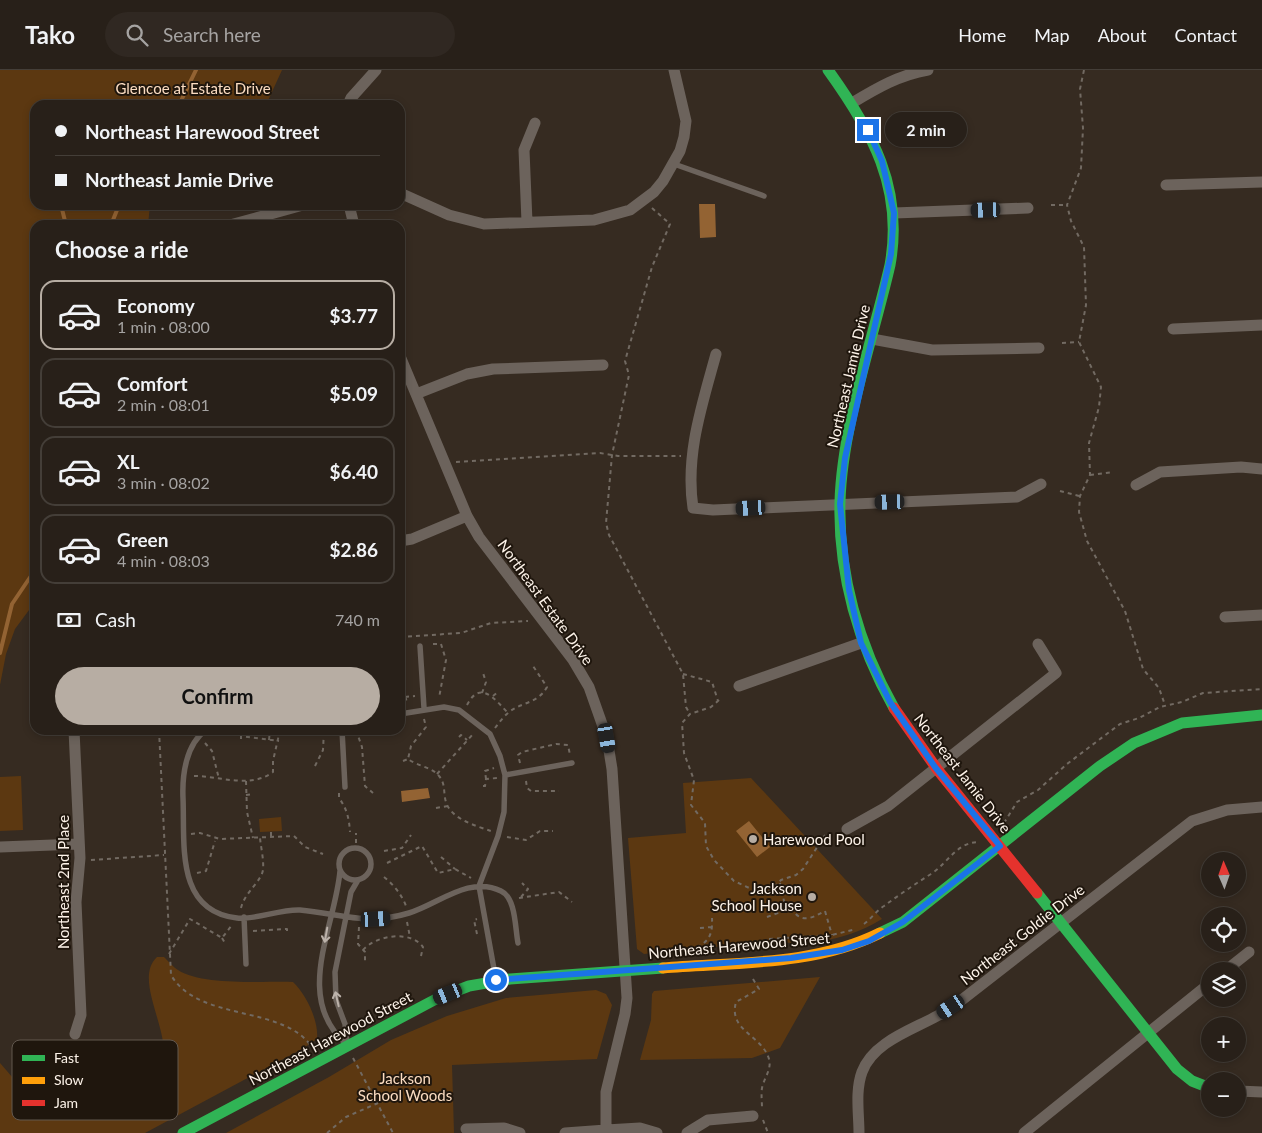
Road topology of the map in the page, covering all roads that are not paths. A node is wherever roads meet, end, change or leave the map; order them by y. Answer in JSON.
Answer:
{"nodes":[{"id":1,"x":376,"y":70,"type":"edge"},
{"id":2,"x":674,"y":70,"type":"edge"},
{"id":3,"x":828,"y":70,"type":"edge"},
{"id":4,"x":928,"y":70,"type":"edge"},
{"id":5,"x":349,"y":100,"type":"edge"},
{"id":6,"x":852,"y":103,"type":"junction"},
{"id":7,"x":535,"y":123,"type":"dead end"},
{"id":8,"x":674,"y":164,"type":"junction"},
{"id":9,"x":1262,"y":182,"type":"edge"},
{"id":10,"x":1166,"y":185,"type":"dead end"},
{"id":11,"x":405,"y":195,"type":"edge"},
{"id":12,"x":764,"y":196,"type":"dead end"},
{"id":13,"x":1028,"y":208,"type":"dead end"},
{"id":14,"x":285,"y":210,"type":"edge"},
{"id":15,"x":894,"y":213,"type":"junction"},
{"id":16,"x":248,"y":220,"type":"edge"},
{"id":17,"x":527,"y":222,"type":"junction"},
{"id":18,"x":1262,"y":325,"type":"edge"},
{"id":19,"x":1173,"y":329,"type":"dead end"},
{"id":20,"x":872,"y":339,"type":"junction"},
{"id":21,"x":1039,"y":348,"type":"dead end"},
{"id":22,"x":716,"y":354,"type":"dead end"},
{"id":23,"x":603,"y":365,"type":"dead end"},
{"id":24,"x":405,"y":368,"type":"edge"},
{"id":25,"x":416,"y":394,"type":"junction"},
{"id":26,"x":1262,"y":469,"type":"edge"},
{"id":27,"x":1041,"y":484,"type":"dead end"},
{"id":28,"x":1136,"y":485,"type":"dead end"},
{"id":29,"x":840,"y":504,"type":"junction"},
{"id":30,"x":467,"y":516,"type":"junction"},
{"id":31,"x":405,"y":540,"type":"edge"},
{"id":32,"x":1262,"y":615,"type":"edge"},
{"id":33,"x":1225,"y":617,"type":"dead end"},
{"id":34,"x":861,"y":643,"type":"junction"},
{"id":35,"x":1038,"y":644,"type":"dead end"},
{"id":36,"x":420,"y":646,"type":"dead end"},
{"id":37,"x":739,"y":686,"type":"dead end"},
{"id":38,"x":424,"y":708,"type":"junction"},
{"id":39,"x":405,"y":713,"type":"edge"},
{"id":40,"x":1262,"y":715,"type":"edge"},
{"id":41,"x":74,"y":735,"type":"edge"},
{"id":42,"x":199,"y":735,"type":"edge"},
{"id":43,"x":342,"y":735,"type":"edge"},
{"id":44,"x":572,"y":763,"type":"dead end"},
{"id":45,"x":935,"y":767,"type":"junction"},
{"id":46,"x":505,"y":775,"type":"junction"},
{"id":47,"x":342,"y":789,"type":"road end"},
{"id":48,"x":1262,"y":808,"type":"edge"},
{"id":49,"x":848,"y":829,"type":"dead end"},
{"id":50,"x":79,"y":844,"type":"junction"},
{"id":51,"x":1000,"y":846,"type":"junction"},
{"id":52,"x":0,"y":847,"type":"edge"},
{"id":53,"x":340,"y":871,"type":"junction"},
{"id":54,"x":358,"y":880,"type":"junction"},
{"id":55,"x":479,"y":886,"type":"junction"},
{"id":56,"x":329,"y":915,"type":"junction"},
{"id":57,"x":244,"y":917,"type":"junction"},
{"id":58,"x":345,"y":918,"type":"junction"},
{"id":59,"x":1060,"y":922,"type":"junction"},
{"id":60,"x":518,"y":943,"type":"dead end"},
{"id":61,"x":1249,"y":952,"type":"dead end"},
{"id":62,"x":1236,"y":962,"type":"edge"},
{"id":63,"x":246,"y":964,"type":"dead end"},
{"id":64,"x":626,"y":970,"type":"junction"},
{"id":65,"x":496,"y":980,"type":"junction"},
{"id":66,"x":1201,"y":990,"type":"edge"},
{"id":67,"x":1147,"y":1032,"type":"junction"},
{"id":68,"x":75,"y":1034,"type":"dead end"},
{"id":69,"x":347,"y":1046,"type":"junction"},
{"id":70,"x":1201,"y":1086,"type":"edge"},
{"id":71,"x":1246,"y":1091,"type":"edge"},
{"id":72,"x":1262,"y":1092,"type":"edge"},
{"id":73,"x":753,"y":1116,"type":"dead end"},
{"id":74,"x":466,"y":1129,"type":"dead end"},
{"id":75,"x":606,"y":1130,"type":"junction"},
{"id":76,"x":182,"y":1133,"type":"edge"},
{"id":77,"x":520,"y":1133,"type":"edge"},
{"id":78,"x":566,"y":1133,"type":"edge"},
{"id":79,"x":657,"y":1133,"type":"edge"},
{"id":80,"x":687,"y":1133,"type":"edge"},
{"id":81,"x":860,"y":1133,"type":"edge"},
{"id":82,"x":1024,"y":1133,"type":"edge"}],
"edges":[{"from":1,"to":5,"type":"street"},
{"from":2,"to":8,"type":"street"},
{"from":3,"to":6,"type":"street","name":"Northeast Jamie Drive"},
{"from":4,"to":6,"type":"street"},
{"from":6,"to":15,"type":"street","name":"Northeast Jamie Drive"},
{"from":7,"to":17,"type":"street"},
{"from":8,"to":12,"type":"lane"},
{"from":8,"to":17,"type":"street"},
{"from":9,"to":10,"type":"street"},
{"from":11,"to":17,"type":"street"},
{"from":13,"to":15,"type":"street"},
{"from":14,"to":16,"type":"street"},
{"from":15,"to":20,"type":"street","name":"Northeast Jamie Drive"},
{"from":18,"to":19,"type":"street"},
{"from":20,"to":21,"type":"street"},
{"from":20,"to":29,"type":"street","name":"Northeast Jamie Drive"},
{"from":22,"to":29,"type":"street"},
{"from":23,"to":25,"type":"street"},
{"from":24,"to":25,"type":"street","name":"Northeast Estate Drive"},
{"from":25,"to":30,"type":"street","name":"Northeast Estate Drive"},
{"from":26,"to":28,"type":"street"},
{"from":27,"to":29,"type":"street"},
{"from":29,"to":34,"type":"street","name":"Northeast Jamie Drive"},
{"from":30,"to":31,"type":"street"},
{"from":30,"to":64,"type":"street","name":"Northeast Estate Drive"},
{"from":32,"to":33,"type":"street"},
{"from":34,"to":37,"type":"street"},
{"from":34,"to":45,"type":"street","name":"Northeast Jamie Drive"},
{"from":35,"to":45,"type":"street"},
{"from":36,"to":38,"type":"lane"},
{"from":38,"to":39,"type":"lane"},
{"from":38,"to":46,"type":"lane"},
{"from":40,"to":51,"type":"street","name":"Northeast Harewood Street"},
{"from":41,"to":50,"type":"street","name":"Northeast 2nd Place"},
{"from":42,"to":57,"type":"lane"},
{"from":43,"to":47,"type":"lane"},
{"from":44,"to":46,"type":"lane"},
{"from":45,"to":49,"type":"street"},
{"from":45,"to":51,"type":"street","name":"Northeast Jamie Drive"},
{"from":46,"to":55,"type":"lane"},
{"from":48,"to":59,"type":"street","name":"Northeast Goldie Drive"},
{"from":50,"to":52,"type":"street"},
{"from":50,"to":68,"type":"street","name":"Northeast 2nd Place"},
{"from":51,"to":59,"type":"street","name":"Northeast Jamie Drive"},
{"from":51,"to":64,"type":"street","name":"Northeast Harewood Street"},
{"from":53,"to":54,"type":"lane"},
{"from":53,"to":54,"type":"lane"},
{"from":53,"to":56,"type":"lane"},
{"from":54,"to":58,"type":"lane"},
{"from":55,"to":58,"type":"lane"},
{"from":55,"to":60,"type":"lane"},
{"from":55,"to":65,"type":"lane"},
{"from":56,"to":57,"type":"lane"},
{"from":56,"to":58,"type":"lane"},
{"from":56,"to":69,"type":"lane","one_way":true},
{"from":57,"to":63,"type":"lane"},
{"from":69,"to":58,"type":"lane","one_way":true},
{"from":59,"to":67,"type":"street","name":"Northeast Jamie Drive"},
{"from":59,"to":81,"type":"street","name":"Northeast Goldie Drive"},
{"from":61,"to":62,"type":"street"},
{"from":64,"to":65,"type":"street","name":"Northeast Harewood Street"},
{"from":64,"to":75,"type":"street","name":"Northeast Estate Drive"},
{"from":65,"to":69,"type":"street","name":"Northeast Harewood Street"},
{"from":66,"to":67,"type":"street"},
{"from":67,"to":70,"type":"street","name":"Northeast Jamie Drive"},
{"from":67,"to":82,"type":"street"},
{"from":69,"to":76,"type":"street","name":"Northeast Harewood Street"},
{"from":71,"to":72,"type":"street"},
{"from":73,"to":80,"type":"street"},
{"from":74,"to":77,"type":"street"},
{"from":75,"to":78,"type":"street"},
{"from":75,"to":79,"type":"street"}]}
